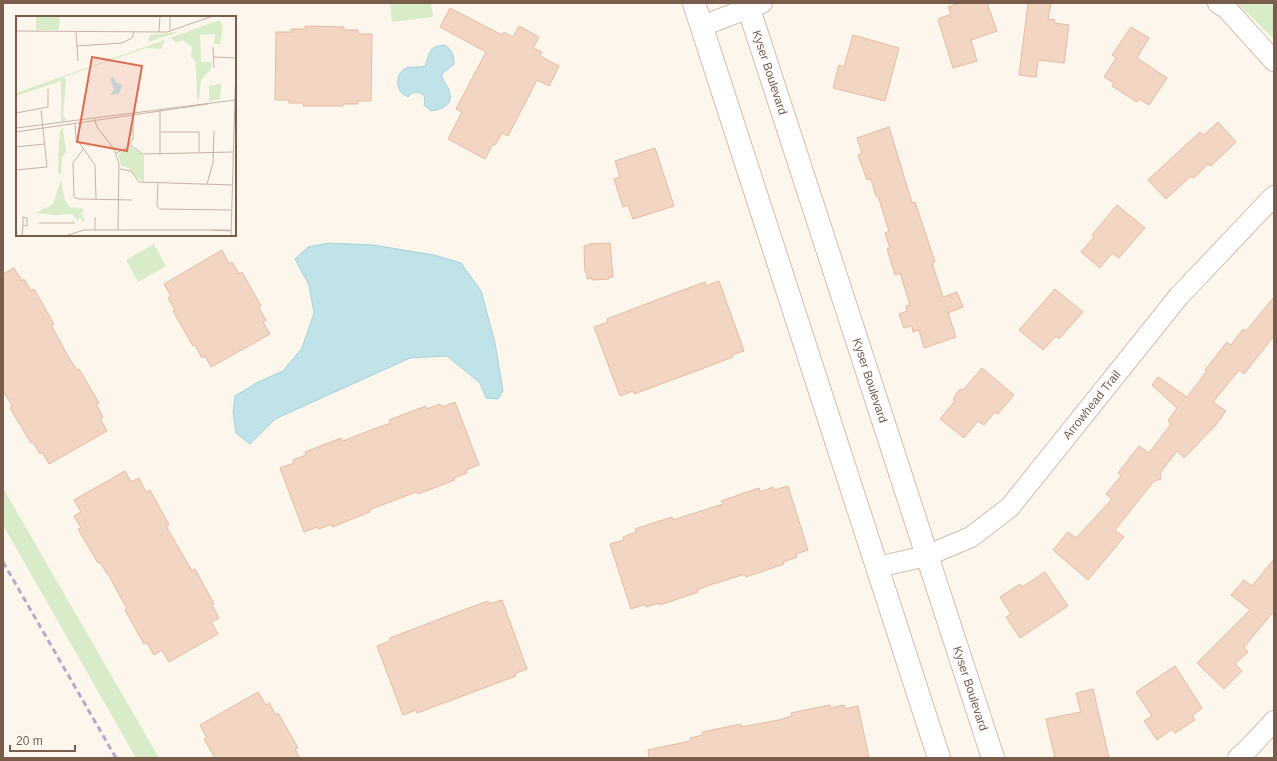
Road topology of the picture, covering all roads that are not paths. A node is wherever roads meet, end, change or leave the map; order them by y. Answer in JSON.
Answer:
{"nodes":[{"id":1,"x":694,"y":3,"type":"edge"},
{"id":2,"x":1218,"y":3,"type":"edge"},
{"id":3,"x":752,"y":4,"type":"edge"},
{"id":4,"x":702,"y":26,"type":"junction"},
{"id":5,"x":1274,"y":61,"type":"edge"},
{"id":6,"x":1274,"y":196,"type":"edge"},
{"id":7,"x":926,"y":556,"type":"junction"},
{"id":8,"x":878,"y":567,"type":"junction"},
{"id":9,"x":1274,"y":722,"type":"edge"},
{"id":10,"x":940,"y":758,"type":"edge"},
{"id":11,"x":993,"y":758,"type":"edge"},
{"id":12,"x":1238,"y":758,"type":"edge"}],
"edges":[{"from":1,"to":4,"type":"street"},
{"from":2,"to":5,"type":"street"},
{"from":3,"to":4,"type":"street"},
{"from":3,"to":7,"type":"street","name":"Kyser Boulevard"},
{"from":4,"to":8,"type":"street"},
{"from":6,"to":7,"type":"street","name":"Arrowhead Trail"},
{"from":7,"to":8,"type":"street","name":"Arrowhead Trail"},
{"from":7,"to":11,"type":"street","name":"Kyser Boulevard"},
{"from":8,"to":10,"type":"street"},
{"from":9,"to":12,"type":"street"}]}
